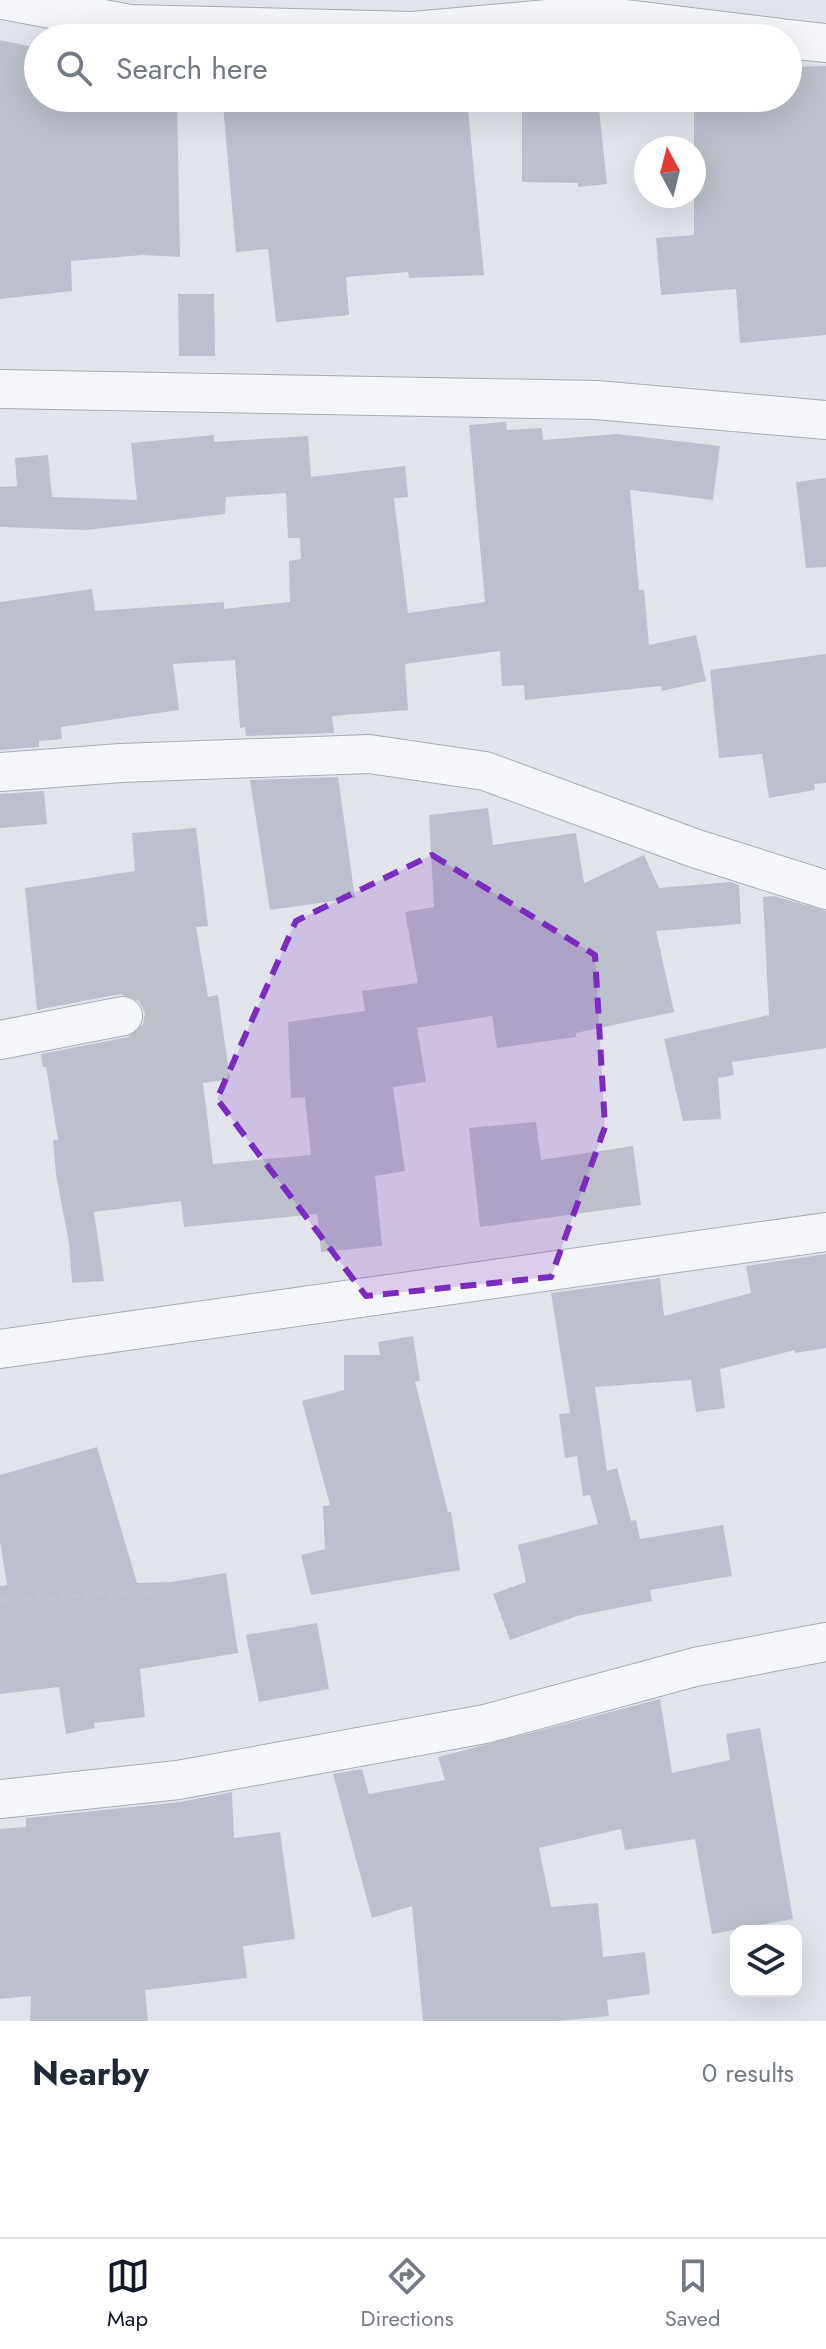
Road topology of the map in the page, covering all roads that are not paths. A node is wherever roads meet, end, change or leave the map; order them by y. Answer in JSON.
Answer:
{"nodes":[{"id":1,"x":3,"y":0,"type":"edge"},
{"id":2,"x":585,"y":8,"type":"edge"},
{"id":3,"x":130,"y":24,"type":"edge"},
{"id":4,"x":465,"y":24,"type":"edge"},
{"id":5,"x":690,"y":24,"type":"edge"},
{"id":6,"x":802,"y":40,"type":"edge"},
{"id":7,"x":826,"y":43,"type":"edge"},
{"id":8,"x":0,"y":389,"type":"edge"},
{"id":9,"x":826,"y":420,"type":"edge"},
{"id":10,"x":0,"y":772,"type":"edge"},
{"id":11,"x":826,"y":890,"type":"edge"},
{"id":12,"x":123,"y":1016,"type":"dead end"},
{"id":13,"x":0,"y":1040,"type":"edge"},
{"id":14,"x":826,"y":1232,"type":"edge"},
{"id":15,"x":0,"y":1349,"type":"edge"},
{"id":16,"x":826,"y":1642,"type":"edge"},
{"id":17,"x":0,"y":1799,"type":"edge"}],
"edges":[{"from":1,"to":3,"type":"street"},
{"from":2,"to":4,"type":"street"},
{"from":2,"to":5,"type":"street"},
{"from":6,"to":7,"type":"street"},
{"from":8,"to":9,"type":"street"},
{"from":10,"to":11,"type":"street"},
{"from":12,"to":13,"type":"street"},
{"from":14,"to":15,"type":"street"},
{"from":16,"to":17,"type":"street"}]}
